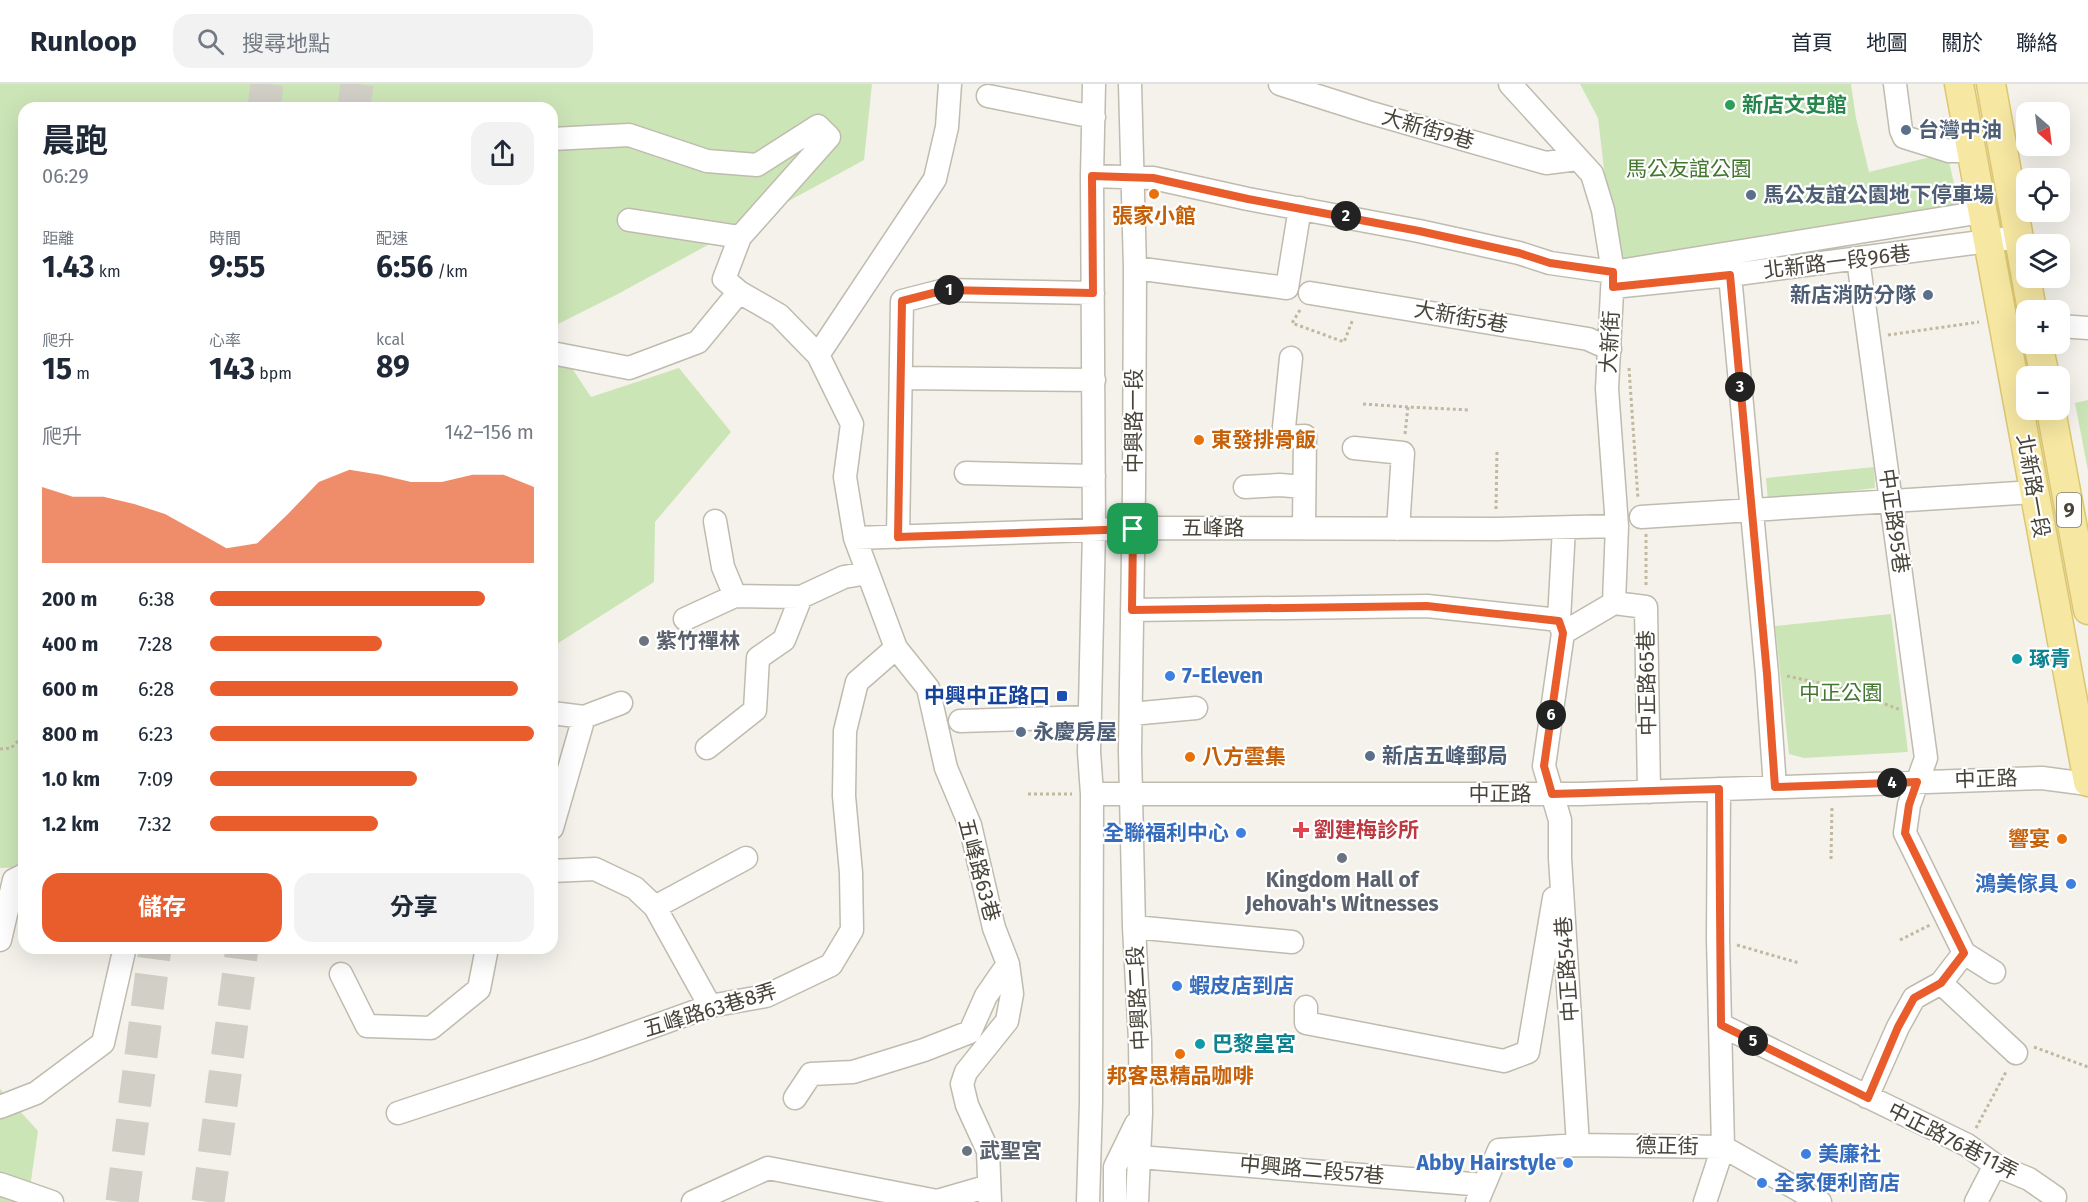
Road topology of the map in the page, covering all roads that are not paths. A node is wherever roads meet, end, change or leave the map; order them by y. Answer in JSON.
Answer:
{"nodes":[{"id":1,"x":950,"y":84,"type":"edge"},
{"id":2,"x":1094,"y":84,"type":"edge"},
{"id":3,"x":1130,"y":84,"type":"edge"},
{"id":4,"x":1280,"y":84,"type":"edge"},
{"id":5,"x":1510,"y":84,"type":"edge"},
{"id":6,"x":1895,"y":84,"type":"edge"},
{"id":7,"x":1959,"y":84,"type":"edge"},
{"id":8,"x":1991,"y":84,"type":"edge"},
{"id":9,"x":988,"y":96,"type":"dead end"},
{"id":10,"x":1094,"y":117,"type":"junction"},
{"id":11,"x":558,"y":139,"type":"edge"},
{"id":12,"x":1971,"y":151,"type":"junction"},
{"id":13,"x":1578,"y":159,"type":"junction"},
{"id":14,"x":1092,"y":176,"type":"junction"},
{"id":15,"x":1133,"y":177,"type":"junction"},
{"id":16,"x":1300,"y":208,"type":"junction"},
{"id":17,"x":1982,"y":212,"type":"junction"},
{"id":18,"x":629,"y":220,"type":"dead end"},
{"id":19,"x":2018,"y":234,"type":"edge"},
{"id":20,"x":740,"y":237,"type":"junction"},
{"id":21,"x":2016,"y":237,"type":"edge"},
{"id":22,"x":1988,"y":242,"type":"junction"},
{"id":23,"x":1858,"y":259,"type":"junction"},
{"id":24,"x":1135,"y":268,"type":"junction"},
{"id":25,"x":1730,"y":275,"type":"junction"},
{"id":26,"x":1613,"y":280,"type":"junction"},
{"id":27,"x":739,"y":292,"type":"junction"},
{"id":28,"x":1093,"y":293,"type":"junction"},
{"id":29,"x":1310,"y":293,"type":"road end"},
{"id":30,"x":2070,"y":327,"type":"edge"},
{"id":31,"x":2088,"y":328,"type":"edge"},
{"id":32,"x":1610,"y":349,"type":"junction"},
{"id":33,"x":558,"y":354,"type":"edge"},
{"id":34,"x":818,"y":355,"type":"junction"},
{"id":35,"x":1291,"y":358,"type":"dead end"},
{"id":36,"x":901,"y":378,"type":"junction"},
{"id":37,"x":1094,"y":380,"type":"junction"},
{"id":38,"x":2053,"y":420,"type":"edge"},
{"id":39,"x":1354,"y":448,"type":"dead end"},
{"id":40,"x":966,"y":473,"type":"dead end"},
{"id":41,"x":1094,"y":476,"type":"junction"},
{"id":42,"x":1245,"y":487,"type":"dead end"},
{"id":43,"x":1304,"y":487,"type":"junction"},
{"id":44,"x":2034,"y":492,"type":"junction"},
{"id":45,"x":1891,"y":502,"type":"junction"},
{"id":46,"x":1752,"y":510,"type":"junction"},
{"id":47,"x":1643,"y":517,"type":"road end"},
{"id":48,"x":715,"y":521,"type":"dead end"},
{"id":49,"x":1617,"y":526,"type":"junction"},
{"id":50,"x":1304,"y":527,"type":"junction"},
{"id":51,"x":1564,"y":528,"type":"junction"},
{"id":52,"x":1133,"y":529,"type":"junction"},
{"id":53,"x":1398,"y":529,"type":"junction"},
{"id":54,"x":1094,"y":530,"type":"junction"},
{"id":55,"x":898,"y":537,"type":"junction"},
{"id":56,"x":855,"y":538,"type":"junction"},
{"id":57,"x":868,"y":573,"type":"junction"},
{"id":58,"x":735,"y":596,"type":"junction"},
{"id":59,"x":801,"y":597,"type":"junction"},
{"id":60,"x":1614,"y":603,"type":"junction"},
{"id":61,"x":1132,"y":610,"type":"junction"},
{"id":62,"x":2088,"y":610,"type":"edge"},
{"id":63,"x":685,"y":619,"type":"dead end"},
{"id":64,"x":1561,"y":627,"type":"junction"},
{"id":65,"x":896,"y":648,"type":"junction"},
{"id":66,"x":621,"y":703,"type":"dead end"},
{"id":67,"x":1196,"y":708,"type":"dead end"},
{"id":68,"x":558,"y":714,"type":"edge"},
{"id":69,"x":1131,"y":714,"type":"junction"},
{"id":70,"x":584,"y":717,"type":"junction"},
{"id":71,"x":1090,"y":717,"type":"junction"},
{"id":72,"x":960,"y":721,"type":"dead end"},
{"id":73,"x":707,"y":748,"type":"dead end"},
{"id":74,"x":1917,"y":782,"type":"junction"},
{"id":75,"x":2088,"y":783,"type":"edge"},
{"id":76,"x":1775,"y":787,"type":"junction"},
{"id":77,"x":1719,"y":789,"type":"junction"},
{"id":78,"x":1649,"y":792,"type":"junction"},
{"id":79,"x":1092,"y":794,"type":"junction"},
{"id":80,"x":1132,"y":794,"type":"junction"},
{"id":81,"x":1552,"y":794,"type":"junction"},
{"id":82,"x":558,"y":807,"type":"edge"},
{"id":83,"x":746,"y":858,"type":"dead end"},
{"id":84,"x":1560,"y":858,"type":"junction"},
{"id":85,"x":558,"y":871,"type":"edge"},
{"id":86,"x":18,"y":878,"type":"edge"},
{"id":87,"x":655,"y":907,"type":"junction"},
{"id":88,"x":1134,"y":927,"type":"junction"},
{"id":89,"x":0,"y":940,"type":"edge"},
{"id":90,"x":1292,"y":942,"type":"dead end"},
{"id":91,"x":1964,"y":953,"type":"junction"},
{"id":92,"x":123,"y":954,"type":"edge"},
{"id":93,"x":486,"y":954,"type":"edge"},
{"id":94,"x":1008,"y":964,"type":"junction"},
{"id":95,"x":1994,"y":972,"type":"dead end"},
{"id":96,"x":341,"y":974,"type":"dead end"},
{"id":97,"x":1941,"y":983,"type":"junction"},
{"id":98,"x":710,"y":1006,"type":"junction"},
{"id":99,"x":1306,"y":1007,"type":"dead end"},
{"id":100,"x":1721,"y":1025,"type":"junction"},
{"id":101,"x":2016,"y":1053,"type":"road end"},
{"id":102,"x":795,"y":1098,"type":"dead end"},
{"id":103,"x":1868,"y":1098,"type":"junction"},
{"id":104,"x":0,"y":1107,"type":"edge"},
{"id":105,"x":398,"y":1113,"type":"dead end"},
{"id":106,"x":1141,"y":1113,"type":"junction"},
{"id":107,"x":1578,"y":1145,"type":"junction"},
{"id":108,"x":1723,"y":1147,"type":"junction"},
{"id":109,"x":1139,"y":1157,"type":"junction"},
{"id":110,"x":1995,"y":1165,"type":"junction"},
{"id":111,"x":0,"y":1184,"type":"edge"},
{"id":112,"x":1481,"y":1193,"type":"edge"},
{"id":113,"x":989,"y":1194,"type":"edge"},
{"id":114,"x":2055,"y":1197,"type":"dead end"},
{"id":115,"x":1812,"y":1200,"type":"edge"},
{"id":116,"x":52,"y":1202,"type":"edge"},
{"id":117,"x":693,"y":1202,"type":"edge"},
{"id":118,"x":1088,"y":1202,"type":"edge"},
{"id":119,"x":1115,"y":1202,"type":"edge"},
{"id":120,"x":1137,"y":1202,"type":"edge"},
{"id":121,"x":1705,"y":1202,"type":"edge"},
{"id":122,"x":1976,"y":1202,"type":"edge"}],
"edges":[{"from":1,"to":34,"type":"street"},
{"from":2,"to":10,"type":"street","name":"中興路一段"},
{"from":3,"to":15,"type":"street","name":"中興路一段"},
{"from":4,"to":13,"type":"street","name":"大新街9巷"},
{"from":5,"to":13,"type":"street","name":"大新街"},
{"from":6,"to":12,"type":"street"},
{"from":7,"to":12,"type":"main road","name":"北新路一段","number":"9"},
{"from":8,"to":19,"type":"main road"},
{"from":9,"to":10,"type":"street"},
{"from":10,"to":14,"type":"street","name":"中興路一段"},
{"from":11,"to":20,"type":"street"},
{"from":12,"to":17,"type":"main road","name":"北新路一段","number":"9"},
{"from":13,"to":26,"type":"street","name":"大新街"},
{"from":14,"to":15,"type":"street"},
{"from":14,"to":28,"type":"street","name":"中興路一段"},
{"from":15,"to":16,"type":"street"},
{"from":15,"to":24,"type":"street","name":"中興路一段"},
{"from":16,"to":24,"type":"street"},
{"from":16,"to":26,"type":"street"},
{"from":17,"to":22,"type":"main road","name":"北新路一段","number":"9"},
{"from":17,"to":26,"type":"street"},
{"from":18,"to":20,"type":"street"},
{"from":20,"to":27,"type":"street"},
{"from":21,"to":22,"type":"street","name":"北新路一段96巷"},
{"from":22,"to":23,"type":"street","name":"北新路一段96巷"},
{"from":22,"to":44,"type":"main road","name":"北新路一段","number":"9"},
{"from":23,"to":25,"type":"street","name":"北新路一段96巷"},
{"from":23,"to":45,"type":"street","name":"中正路95巷"},
{"from":24,"to":52,"type":"street","name":"中興路一段"},
{"from":25,"to":26,"type":"street","name":"北新路一段96巷"},
{"from":25,"to":46,"type":"street"},
{"from":26,"to":32,"type":"street","name":"大新街"},
{"from":27,"to":33,"type":"street"},
{"from":27,"to":34,"type":"street"},
{"from":28,"to":36,"type":"street"},
{"from":28,"to":37,"type":"street","name":"中興路一段"},
{"from":29,"to":32,"type":"street","name":"大新街5巷"},
{"from":30,"to":31,"type":"street"},
{"from":32,"to":49,"type":"street","name":"大新街"},
{"from":34,"to":56,"type":"street"},
{"from":35,"to":43,"type":"street"},
{"from":36,"to":37,"type":"street"},
{"from":36,"to":55,"type":"street"},
{"from":37,"to":41,"type":"street","name":"中興路一段"},
{"from":38,"to":62,"type":"main road","name":"北新路一段","number":"9"},
{"from":39,"to":53,"type":"street"},
{"from":40,"to":41,"type":"street"},
{"from":41,"to":54,"type":"street","name":"中興路一段"},
{"from":42,"to":43,"type":"street"},
{"from":43,"to":50,"type":"street"},
{"from":44,"to":45,"type":"street"},
{"from":44,"to":75,"type":"main road","name":"北新路一段","number":"9"},
{"from":45,"to":46,"type":"street"},
{"from":45,"to":74,"type":"street","name":"中正路95巷"},
{"from":46,"to":47,"type":"street"},
{"from":46,"to":76,"type":"street"},
{"from":48,"to":58,"type":"street"},
{"from":49,"to":51,"type":"street","name":"五峰路"},
{"from":49,"to":60,"type":"street","name":"大新街"},
{"from":50,"to":52,"type":"street","name":"五峰路"},
{"from":50,"to":53,"type":"street","name":"五峰路"},
{"from":51,"to":53,"type":"street","name":"五峰路"},
{"from":51,"to":64,"type":"street"},
{"from":52,"to":54,"type":"street","name":"五峰路"},
{"from":52,"to":61,"type":"street","name":"中興路一段"},
{"from":54,"to":55,"type":"street","name":"五峰路"},
{"from":54,"to":71,"type":"street","name":"中興路一段"},
{"from":55,"to":56,"type":"street","name":"五峰路"},
{"from":56,"to":57,"type":"street","name":"五峰路63巷"},
{"from":57,"to":59,"type":"street"},
{"from":57,"to":65,"type":"street","name":"五峰路63巷"},
{"from":58,"to":59,"type":"street"},
{"from":58,"to":63,"type":"street"},
{"from":59,"to":73,"type":"street"},
{"from":60,"to":64,"type":"street"},
{"from":60,"to":78,"type":"street","name":"中正路65巷"},
{"from":61,"to":64,"type":"street"},
{"from":61,"to":69,"type":"street","name":"中興路一段"},
{"from":64,"to":81,"type":"street","name":"中正路54巷"},
{"from":65,"to":94,"type":"street","name":"五峰路63巷"},
{"from":65,"to":98,"type":"street","name":"五峰路63巷8弄"},
{"from":66,"to":70,"type":"street"},
{"from":67,"to":69,"type":"street"},
{"from":68,"to":70,"type":"street"},
{"from":69,"to":80,"type":"street","name":"中興路一段"},
{"from":70,"to":82,"type":"street"},
{"from":71,"to":72,"type":"street"},
{"from":71,"to":79,"type":"street","name":"中興路一段"},
{"from":74,"to":75,"type":"street","name":"中正路"},
{"from":74,"to":76,"type":"street","name":"中正路"},
{"from":74,"to":91,"type":"street","name":"中正路95巷"},
{"from":76,"to":77,"type":"street","name":"中正路"},
{"from":77,"to":78,"type":"street","name":"中正路"},
{"from":77,"to":100,"type":"street"},
{"from":78,"to":81,"type":"street","name":"中正路"},
{"from":79,"to":80,"type":"street","name":"中正路"},
{"from":79,"to":118,"type":"street","name":"中興路二段"},
{"from":80,"to":81,"type":"street","name":"中正路"},
{"from":80,"to":88,"type":"street","name":"中興路二段"},
{"from":81,"to":84,"type":"street","name":"中正路54巷"},
{"from":83,"to":87,"type":"street"},
{"from":84,"to":99,"type":"street"},
{"from":84,"to":107,"type":"street","name":"中正路54巷"},
{"from":85,"to":87,"type":"street"},
{"from":86,"to":89,"type":"street"},
{"from":87,"to":98,"type":"street"},
{"from":88,"to":90,"type":"street"},
{"from":88,"to":106,"type":"street","name":"中興路二段"},
{"from":91,"to":95,"type":"street"},
{"from":91,"to":97,"type":"street"},
{"from":92,"to":104,"type":"street"},
{"from":93,"to":96,"type":"street"},
{"from":94,"to":102,"type":"street"},
{"from":94,"to":113,"type":"street","name":"五峰路63巷"},
{"from":97,"to":101,"type":"street"},
{"from":97,"to":103,"type":"street"},
{"from":98,"to":105,"type":"street","name":"五峰路63巷8弄"},
{"from":100,"to":103,"type":"street","name":"中正路76巷11弄"},
{"from":100,"to":108,"type":"street"},
{"from":103,"to":110,"type":"street","name":"中正路76巷11弄"},
{"from":106,"to":109,"type":"street","name":"中興路二段"},
{"from":106,"to":119,"type":"street"},
{"from":107,"to":108,"type":"street","name":"德正街"},
{"from":107,"to":112,"type":"street","name":"德正街"},
{"from":108,"to":115,"type":"street","name":"德正街"},
{"from":108,"to":121,"type":"street"},
{"from":109,"to":112,"type":"street","name":"中興路二段57巷"},
{"from":109,"to":120,"type":"street","name":"中興路二段"},
{"from":110,"to":114,"type":"street","name":"中正路76巷11弄"},
{"from":110,"to":122,"type":"street"},
{"from":111,"to":116,"type":"street"},
{"from":113,"to":117,"type":"street"}]}
